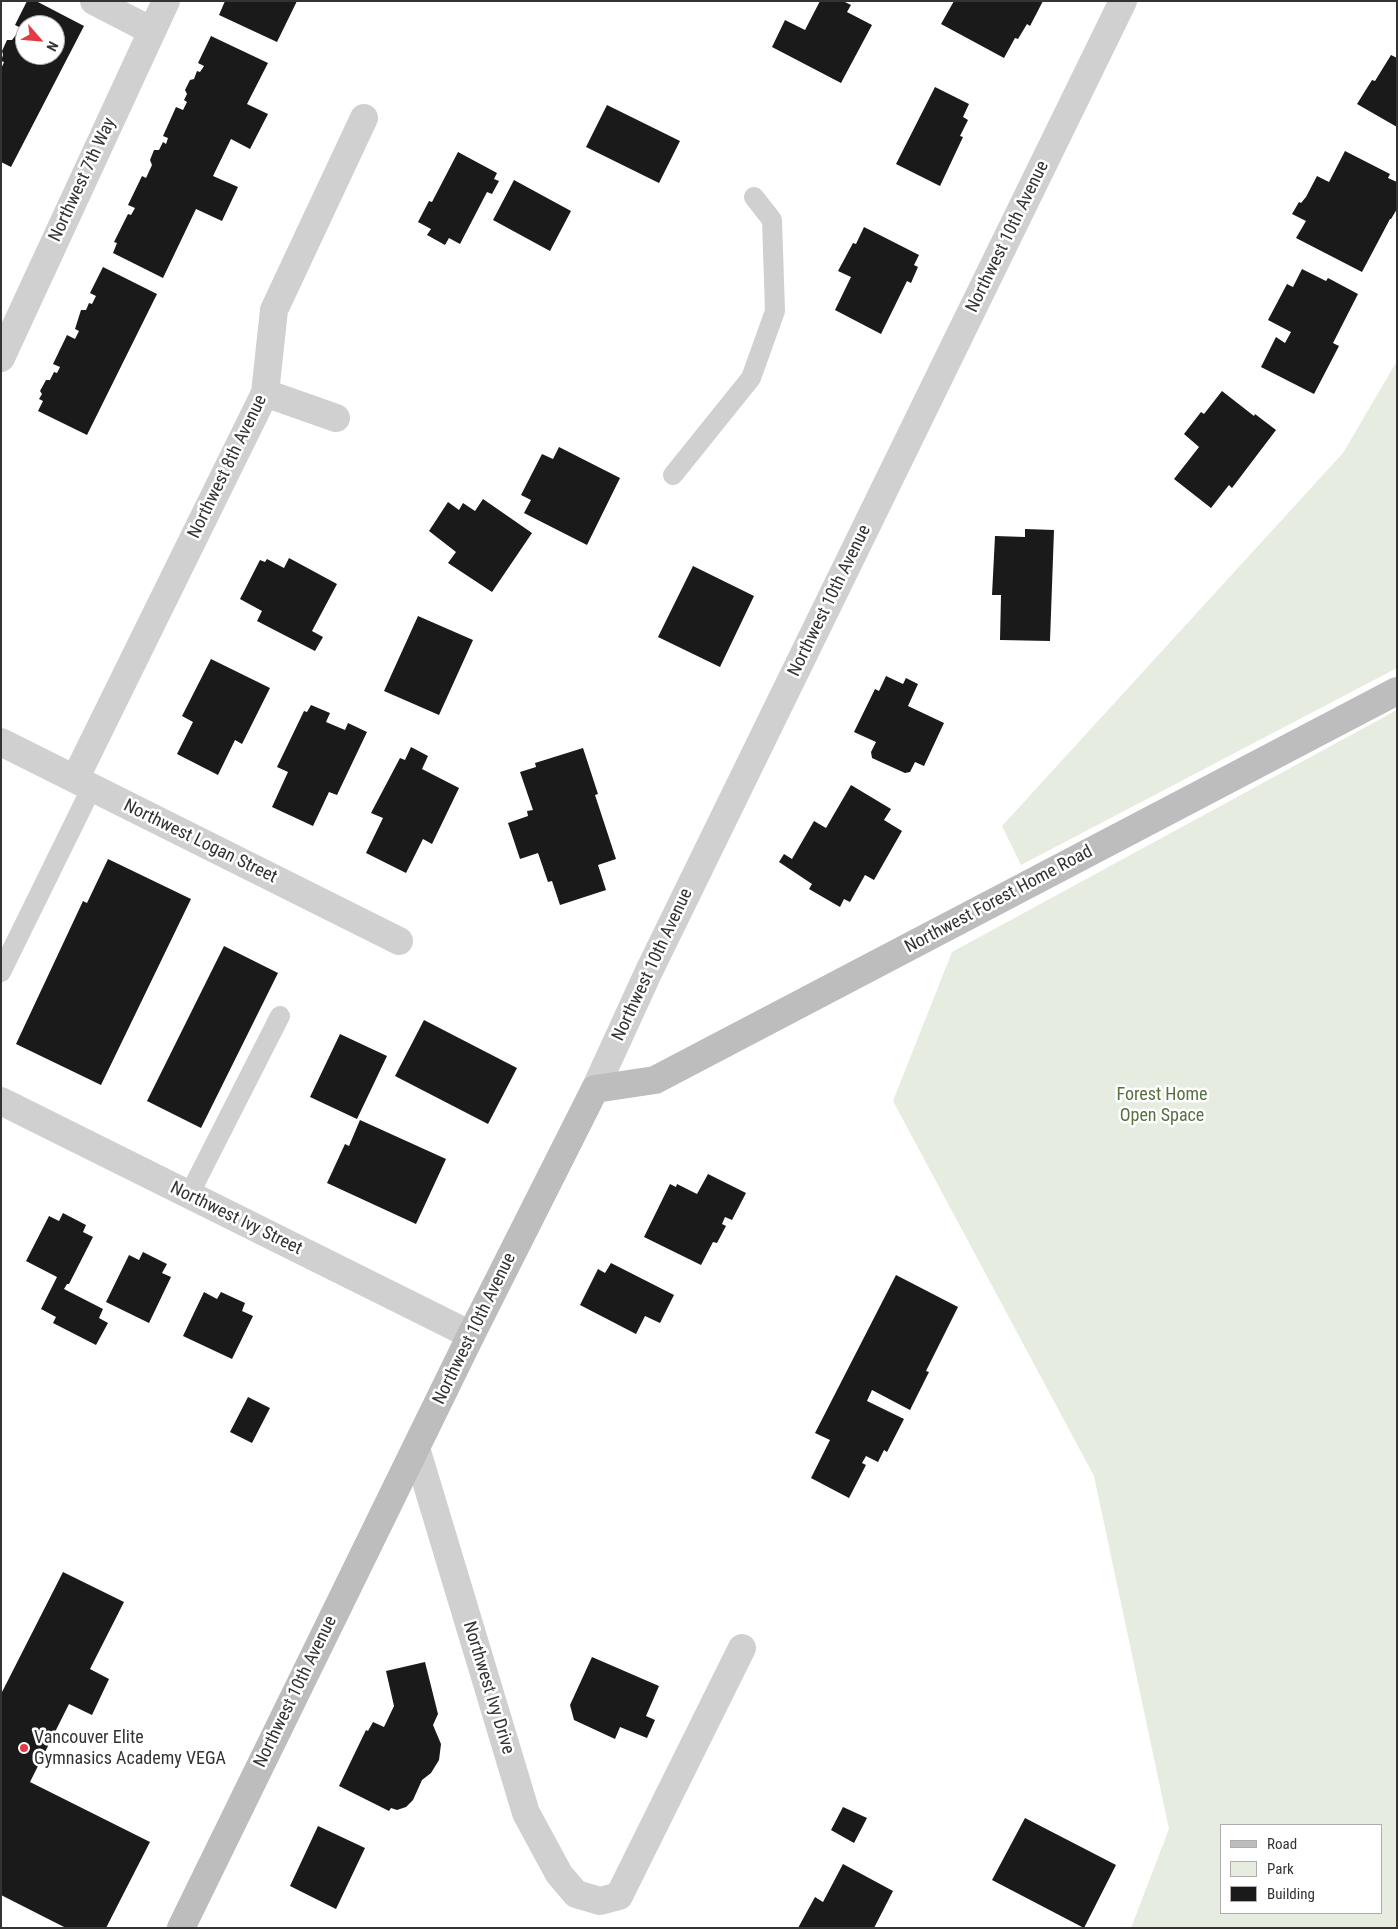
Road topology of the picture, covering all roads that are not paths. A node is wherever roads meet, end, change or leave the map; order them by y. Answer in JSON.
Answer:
{"nodes":[{"id":1,"x":94,"y":1,"type":"edge"},
{"id":2,"x":166,"y":1,"type":"edge"},
{"id":3,"x":1123,"y":1,"type":"edge"},
{"id":4,"x":152,"y":31,"type":"junction"},
{"id":5,"x":364,"y":118,"type":"dead end"},
{"id":6,"x":754,"y":197,"type":"dead end"},
{"id":7,"x":1,"y":358,"type":"edge"},
{"id":8,"x":266,"y":393,"type":"junction"},
{"id":9,"x":336,"y":418,"type":"dead end"},
{"id":10,"x":673,"y":475,"type":"dead end"},
{"id":11,"x":1397,"y":691,"type":"edge"},
{"id":12,"x":1,"y":742,"type":"edge"},
{"id":13,"x":83,"y":783,"type":"junction"},
{"id":14,"x":400,"y":941,"type":"dead end"},
{"id":15,"x":1,"y":972,"type":"edge"},
{"id":16,"x":280,"y":1016,"type":"dead end"},
{"id":17,"x":595,"y":1088,"type":"junction"},
{"id":18,"x":1,"y":1101,"type":"edge"},
{"id":19,"x":188,"y":1195,"type":"junction"},
{"id":20,"x":471,"y":1335,"type":"junction"},
{"id":21,"x":416,"y":1448,"type":"junction"},
{"id":22,"x":742,"y":1648,"type":"dead end"},
{"id":23,"x":181,"y":1928,"type":"edge"}],
"edges":[{"from":1,"to":4,"type":"street"},
{"from":2,"to":4,"type":"street","name":"Northwest 7th Way"},
{"from":3,"to":17,"type":"street","name":"Northwest 10th Avenue"},
{"from":4,"to":7,"type":"street","name":"Northwest 7th Way"},
{"from":5,"to":8,"type":"street","name":"Northwest 8th Avenue"},
{"from":6,"to":10,"type":"lane"},
{"from":8,"to":9,"type":"street"},
{"from":8,"to":13,"type":"street","name":"Northwest 8th Avenue"},
{"from":11,"to":17,"type":"street","name":"Northwest Forest Home Road"},
{"from":12,"to":13,"type":"street","name":"Northwest Logan Street"},
{"from":13,"to":14,"type":"street","name":"Northwest Logan Street"},
{"from":13,"to":15,"type":"lane"},
{"from":16,"to":19,"type":"lane"},
{"from":17,"to":20,"type":"street","name":"Northwest 10th Avenue"},
{"from":18,"to":19,"type":"street","name":"Northwest Ivy Street"},
{"from":19,"to":20,"type":"street","name":"Northwest Ivy Street"},
{"from":20,"to":21,"type":"street","name":"Northwest 10th Avenue"},
{"from":21,"to":22,"type":"street","name":"Northwest Ivy Drive"},
{"from":21,"to":23,"type":"street","name":"Northwest 10th Avenue"}]}
